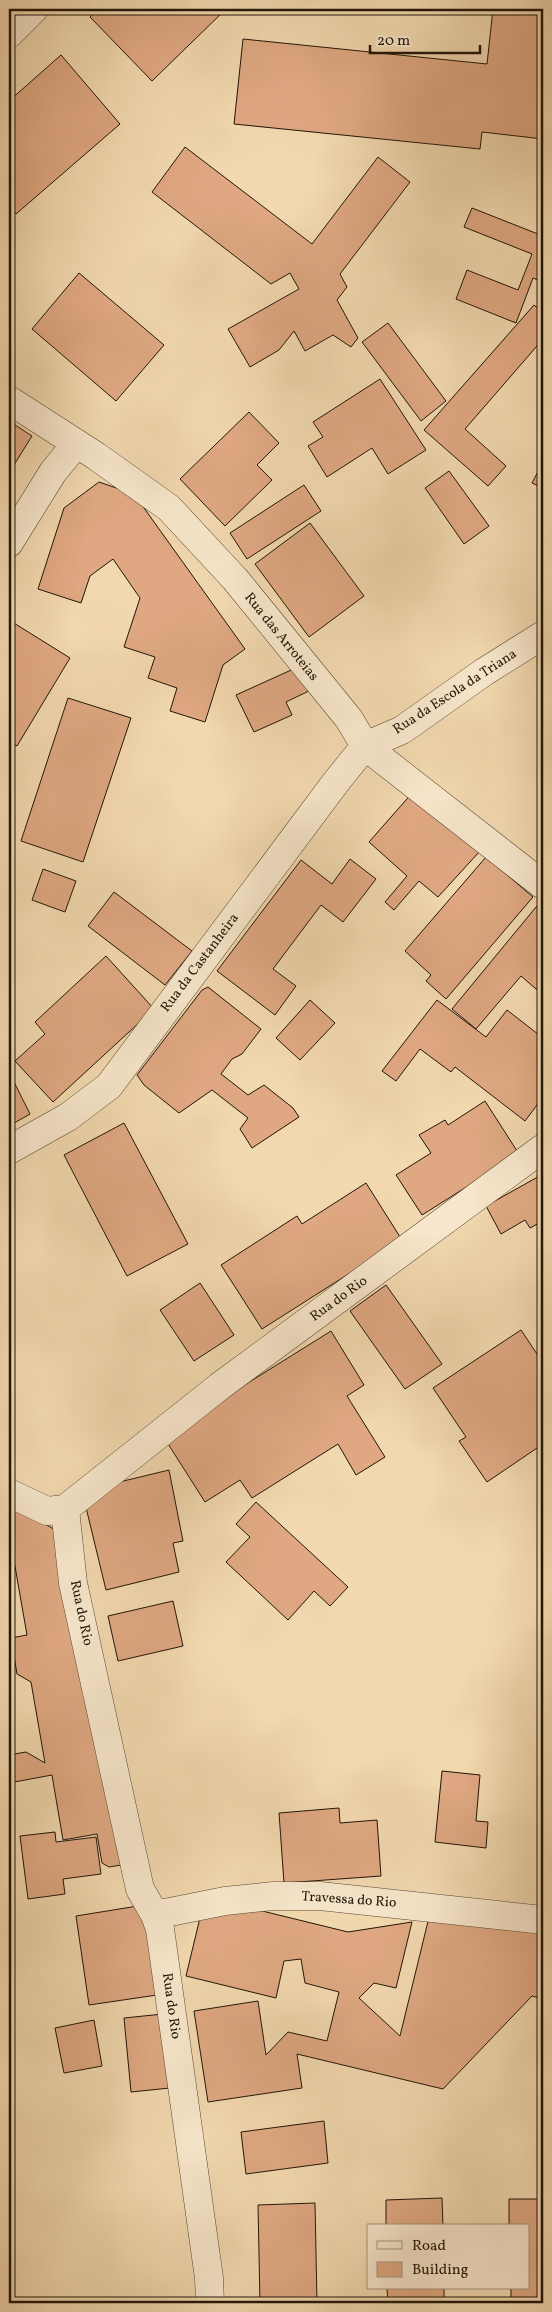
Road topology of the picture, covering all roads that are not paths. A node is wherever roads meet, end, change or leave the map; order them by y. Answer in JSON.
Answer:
{"nodes":[{"id":1,"x":34,"y":9,"type":"edge"},
{"id":2,"x":9,"y":34,"type":"edge"},
{"id":3,"x":9,"y":400,"type":"edge"},
{"id":4,"x":76,"y":444,"type":"junction"},
{"id":5,"x":9,"y":543,"type":"edge"},
{"id":6,"x":543,"y":635,"type":"edge"},
{"id":7,"x":365,"y":746,"type":"junction"},
{"id":8,"x":543,"y":885,"type":"edge"},
{"id":9,"x":543,"y":1148,"type":"edge"},
{"id":10,"x":9,"y":1150,"type":"edge"},
{"id":11,"x":9,"y":1493,"type":"edge"},
{"id":12,"x":65,"y":1510,"type":"junction"},
{"id":13,"x":155,"y":1915,"type":"junction"},
{"id":14,"x":543,"y":1920,"type":"edge"},
{"id":15,"x":210,"y":2303,"type":"edge"}],
"edges":[{"from":1,"to":2,"type":"street"},
{"from":3,"to":4,"type":"street","name":"Rua das Arroteias"},
{"from":4,"to":5,"type":"street"},
{"from":4,"to":7,"type":"street","name":"Rua das Arroteias"},
{"from":6,"to":7,"type":"street","name":"Rua da Escola da Triana"},
{"from":7,"to":8,"type":"street","name":"Rua das Arroteias"},
{"from":7,"to":10,"type":"street","name":"Rua da Castanheira"},
{"from":9,"to":12,"type":"street","name":"Rua do Rio"},
{"from":11,"to":12,"type":"street"},
{"from":12,"to":13,"type":"street","name":"Rua do Rio"},
{"from":13,"to":14,"type":"street","name":"Travessa do Rio"},
{"from":13,"to":15,"type":"street","name":"Rua do Rio"}]}
